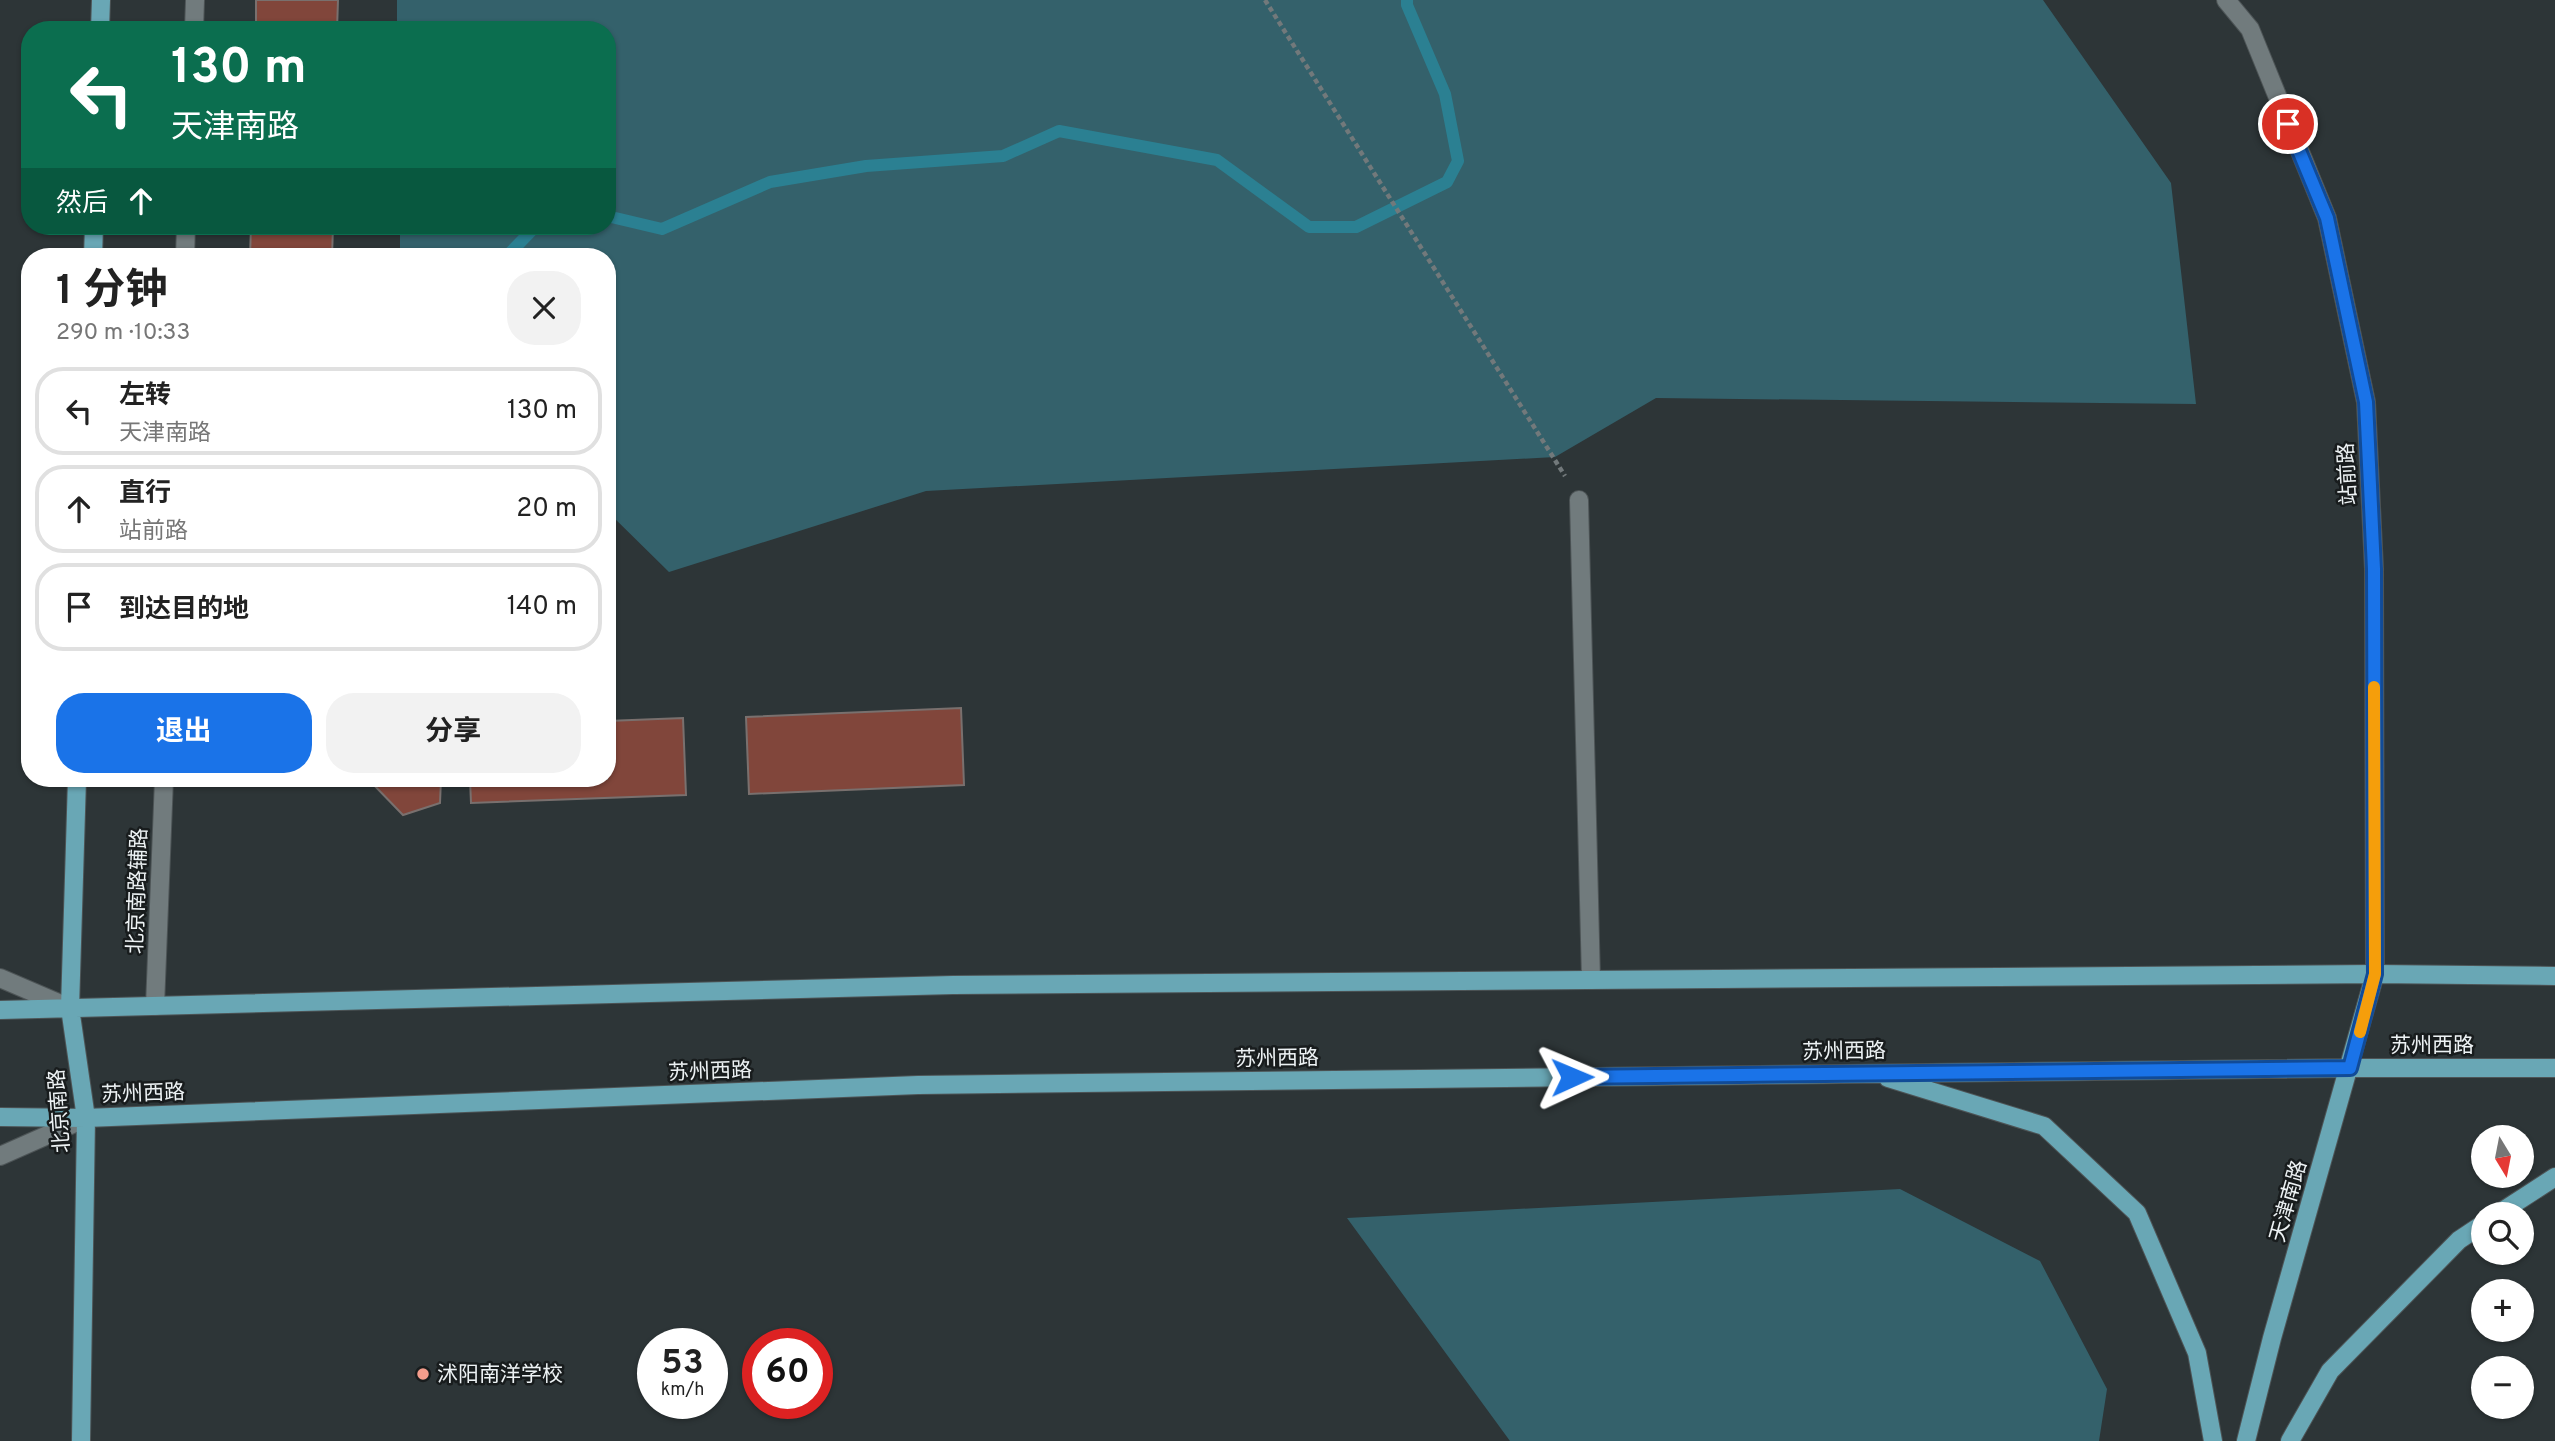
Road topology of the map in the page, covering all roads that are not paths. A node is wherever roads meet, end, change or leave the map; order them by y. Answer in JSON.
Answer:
{"nodes":[{"id":1,"x":101,"y":0,"type":"edge"},
{"id":2,"x":195,"y":0,"type":"edge"},
{"id":3,"x":2226,"y":0,"type":"edge"},
{"id":4,"x":100,"y":21,"type":"edge"},
{"id":5,"x":194,"y":21,"type":"edge"},
{"id":6,"x":1579,"y":500,"type":"road end"},
{"id":7,"x":77,"y":787,"type":"edge"},
{"id":8,"x":164,"y":787,"type":"edge"},
{"id":9,"x":2375,"y":974,"type":"junction"},
{"id":10,"x":2555,"y":975,"type":"edge"},
{"id":11,"x":0,"y":978,"type":"edge"},
{"id":12,"x":1591,"y":980,"type":"junction"},
{"id":13,"x":155,"y":1006,"type":"junction"},
{"id":14,"x":70,"y":1008,"type":"junction"},
{"id":15,"x":0,"y":1010,"type":"edge"},
{"id":16,"x":2350,"y":1068,"type":"junction"},
{"id":17,"x":2555,"y":1068,"type":"edge"},
{"id":18,"x":1871,"y":1073,"type":"junction"},
{"id":19,"x":0,"y":1117,"type":"edge"},
{"id":20,"x":86,"y":1118,"type":"junction"},
{"id":21,"x":0,"y":1156,"type":"edge"},
{"id":22,"x":2555,"y":1177,"type":"edge"},
{"id":23,"x":2516,"y":1202,"type":"edge"},
{"id":24,"x":2471,"y":1232,"type":"edge"},
{"id":25,"x":81,"y":1441,"type":"edge"},
{"id":26,"x":2213,"y":1441,"type":"edge"},
{"id":27,"x":2246,"y":1441,"type":"edge"},
{"id":28,"x":2290,"y":1441,"type":"edge"}],
"edges":[{"from":1,"to":4,"type":"main road"},
{"from":2,"to":5,"type":"street"},
{"from":3,"to":9,"type":"street","name":"站前路"},
{"from":6,"to":12,"type":"street"},
{"from":7,"to":14,"type":"main road","name":"北京南路"},
{"from":8,"to":13,"type":"street","name":"北京南路辅路"},
{"from":9,"to":10,"type":"main road"},
{"from":9,"to":12,"type":"main road"},
{"from":9,"to":16,"type":"main road","name":"天津南路"},
{"from":11,"to":14,"type":"street"},
{"from":12,"to":13,"type":"main road"},
{"from":13,"to":14,"type":"main road"},
{"from":14,"to":15,"type":"main road"},
{"from":14,"to":20,"type":"main road","name":"北京南路"},
{"from":16,"to":17,"type":"main road","name":"苏州西路"},
{"from":16,"to":18,"type":"main road","name":"苏州西路"},
{"from":16,"to":27,"type":"main road","name":"天津南路"},
{"from":18,"to":20,"type":"main road","name":"苏州西路"},
{"from":18,"to":26,"type":"main road"},
{"from":19,"to":20,"type":"main road","name":"苏州西路"},
{"from":20,"to":21,"type":"street"},
{"from":20,"to":25,"type":"main road","name":"北京南路"},
{"from":22,"to":23,"type":"main road"},
{"from":24,"to":28,"type":"main road"}]}
